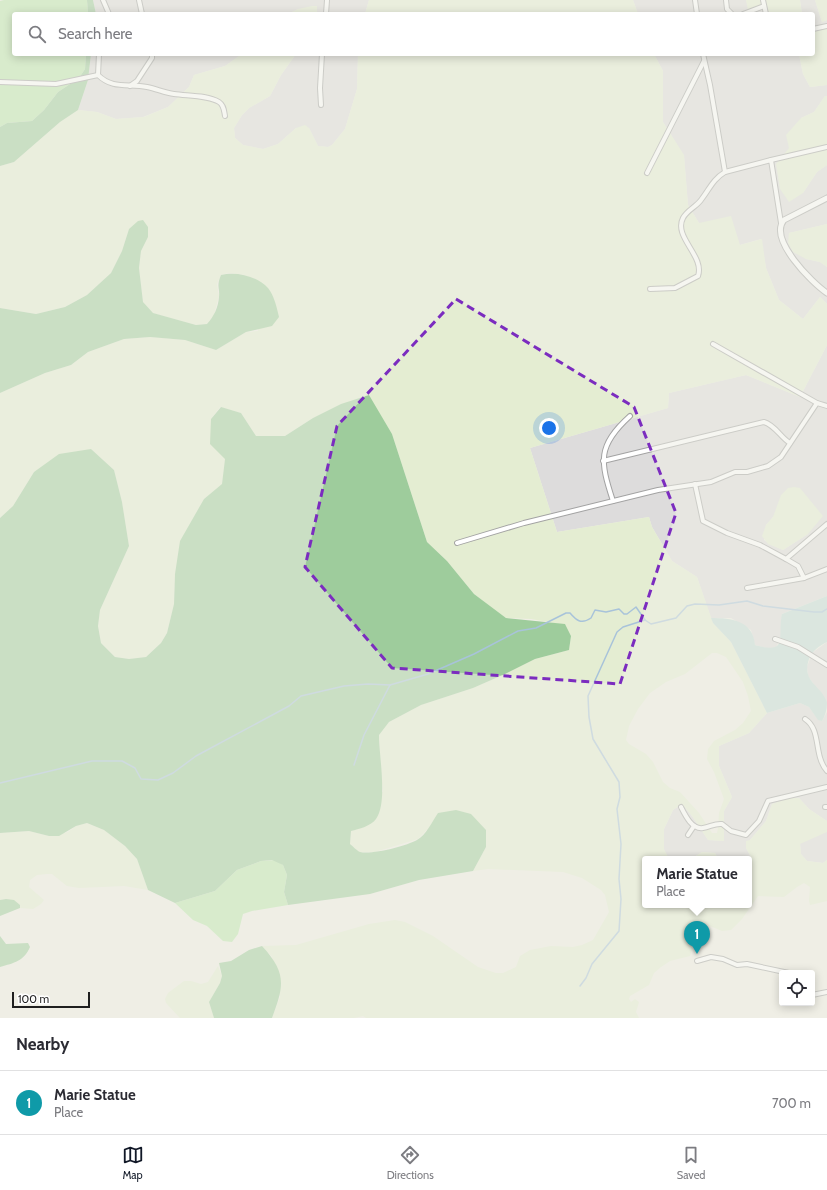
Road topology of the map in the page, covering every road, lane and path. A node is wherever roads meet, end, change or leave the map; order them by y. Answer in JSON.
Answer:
{"nodes":[{"id":1,"x":104,"y":0,"type":"edge"},
{"id":2,"x":139,"y":0,"type":"edge"},
{"id":3,"x":327,"y":0,"type":"edge"},
{"id":4,"x":695,"y":0,"type":"edge"},
{"id":5,"x":726,"y":0,"type":"edge"},
{"id":6,"x":763,"y":0,"type":"edge"},
{"id":7,"x":764,"y":6,"type":"junction"},
{"id":8,"x":108,"y":12,"type":"edge"},
{"id":9,"x":142,"y":12,"type":"edge"},
{"id":10,"x":326,"y":12,"type":"edge"},
{"id":11,"x":697,"y":12,"type":"edge"},
{"id":12,"x":730,"y":12,"type":"edge"},
{"id":13,"x":748,"y":12,"type":"edge"},
{"id":14,"x":766,"y":12,"type":"edge"},
{"id":15,"x":827,"y":26,"type":"edge"},
{"id":16,"x":815,"y":29,"type":"edge"},
{"id":17,"x":99,"y":56,"type":"edge"},
{"id":18,"x":152,"y":56,"type":"edge"},
{"id":19,"x":322,"y":56,"type":"edge"},
{"id":20,"x":703,"y":56,"type":"edge"},
{"id":21,"x":704,"y":61,"type":"junction"},
{"id":22,"x":98,"y":75,"type":"junction"},
{"id":23,"x":0,"y":82,"type":"edge"},
{"id":24,"x":130,"y":86,"type":"junction"},
{"id":25,"x":321,"y":105,"type":"dead end"},
{"id":26,"x":225,"y":116,"type":"dead end"},
{"id":27,"x":827,"y":147,"type":"edge"},
{"id":28,"x":771,"y":160,"type":"junction"},
{"id":29,"x":647,"y":172,"type":"dead end"},
{"id":30,"x":725,"y":172,"type":"junction"},
{"id":31,"x":827,"y":198,"type":"edge"},
{"id":32,"x":781,"y":223,"type":"junction"},
{"id":33,"x":650,"y":289,"type":"dead end"},
{"id":34,"x":827,"y":293,"type":"edge"},
{"id":35,"x":713,"y":344,"type":"dead end"},
{"id":36,"x":817,"y":402,"type":"junction"},
{"id":37,"x":827,"y":406,"type":"edge"},
{"id":38,"x":630,"y":416,"type":"dead end"},
{"id":39,"x":790,"y":443,"type":"junction"},
{"id":40,"x":603,"y":461,"type":"junction"},
{"id":41,"x":694,"y":484,"type":"junction"},
{"id":42,"x":613,"y":501,"type":"junction"},
{"id":43,"x":827,"y":524,"type":"edge"},
{"id":44,"x":457,"y":544,"type":"dead end"},
{"id":45,"x":786,"y":559,"type":"junction"},
{"id":46,"x":827,"y":569,"type":"edge"},
{"id":47,"x":804,"y":578,"type":"junction"},
{"id":48,"x":747,"y":588,"type":"dead end"},
{"id":49,"x":775,"y":639,"type":"dead end"},
{"id":50,"x":827,"y":665,"type":"edge"},
{"id":51,"x":805,"y":719,"type":"dead end"},
{"id":52,"x":827,"y":771,"type":"edge"},
{"id":53,"x":827,"y":787,"type":"edge"},
{"id":54,"x":681,"y":807,"type":"dead end"},
{"id":55,"x":694,"y":826,"type":"junction"},
{"id":56,"x":688,"y":835,"type":"dead end"},
{"id":57,"x":697,"y":961,"type":"dead end"},
{"id":58,"x":779,"y":971,"type":"edge"},
{"id":59,"x":827,"y":992,"type":"edge"},
{"id":60,"x":815,"y":994,"type":"edge"}],
"edges":[{"from":1,"to":8,"type":"street"},
{"from":2,"to":9,"type":"street"},
{"from":3,"to":10,"type":"street"},
{"from":4,"to":11,"type":"street"},
{"from":5,"to":12,"type":"street"},
{"from":6,"to":7,"type":"street"},
{"from":7,"to":13,"type":"street"},
{"from":7,"to":14,"type":"street"},
{"from":15,"to":16,"type":"street"},
{"from":17,"to":22,"type":"street"},
{"from":18,"to":24,"type":"street"},
{"from":19,"to":25,"type":"street"},
{"from":20,"to":21,"type":"street"},
{"from":21,"to":29,"type":"street"},
{"from":21,"to":30,"type":"street"},
{"from":22,"to":23,"type":"street"},
{"from":22,"to":24,"type":"street"},
{"from":24,"to":26,"type":"street"},
{"from":27,"to":28,"type":"street"},
{"from":28,"to":30,"type":"street"},
{"from":28,"to":32,"type":"street"},
{"from":30,"to":33,"type":"street"},
{"from":31,"to":32,"type":"street"},
{"from":32,"to":34,"type":"street"},
{"from":35,"to":36,"type":"street"},
{"from":36,"to":37,"type":"street"},
{"from":36,"to":39,"type":"street"},
{"from":38,"to":40,"type":"street"},
{"from":39,"to":40,"type":"street"},
{"from":39,"to":41,"type":"street"},
{"from":40,"to":42,"type":"street"},
{"from":41,"to":42,"type":"street"},
{"from":41,"to":45,"type":"street"},
{"from":42,"to":44,"type":"street"},
{"from":43,"to":45,"type":"street"},
{"from":45,"to":47,"type":"street"},
{"from":46,"to":47,"type":"street"},
{"from":47,"to":48,"type":"street"},
{"from":49,"to":50,"type":"street"},
{"from":51,"to":52,"type":"street"},
{"from":53,"to":55,"type":"street"},
{"from":54,"to":55,"type":"street"},
{"from":55,"to":56,"type":"street"},
{"from":57,"to":58,"type":"street"},
{"from":59,"to":60,"type":"street"}]}
